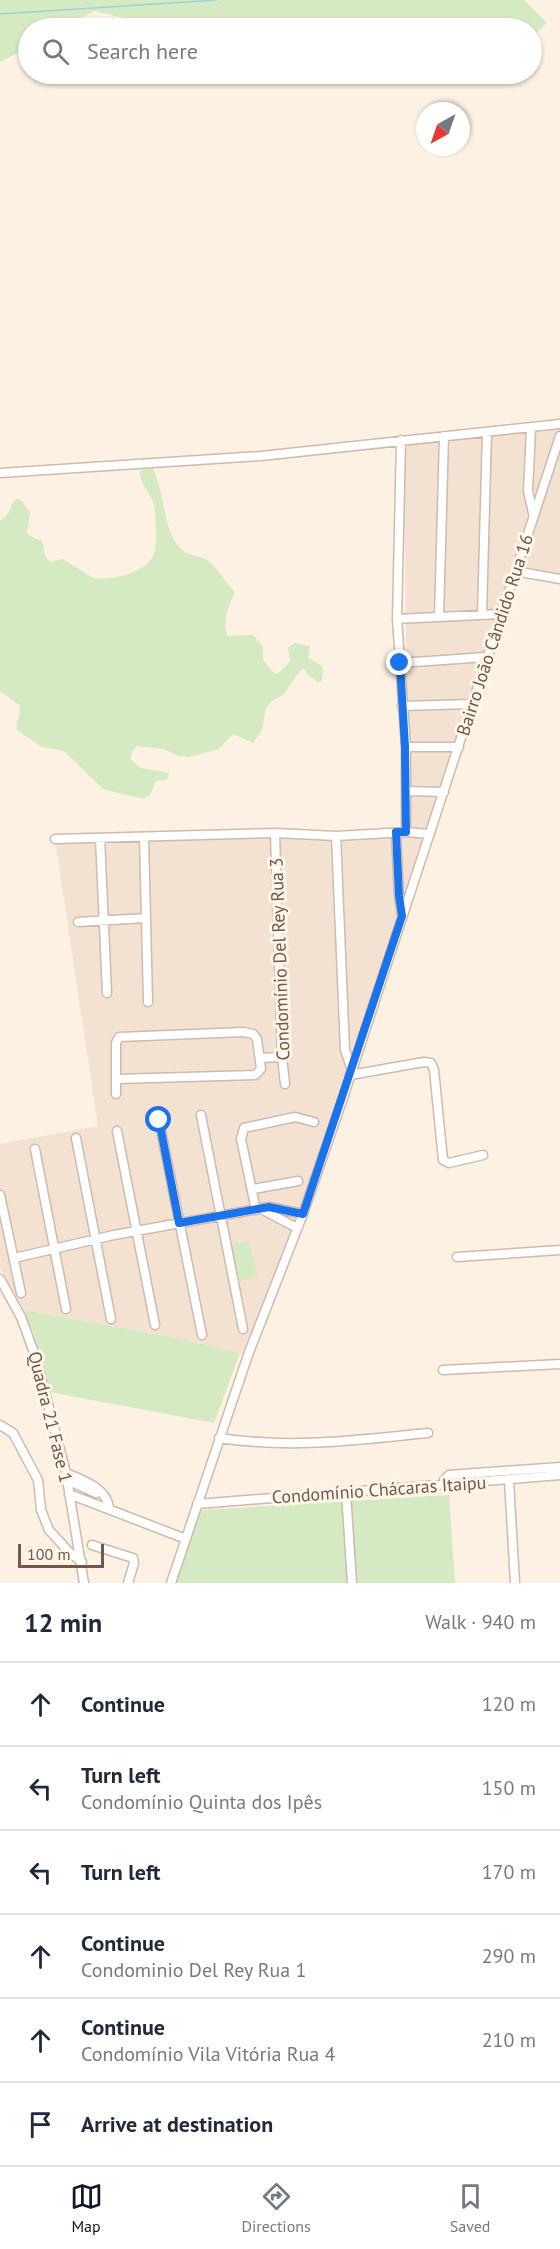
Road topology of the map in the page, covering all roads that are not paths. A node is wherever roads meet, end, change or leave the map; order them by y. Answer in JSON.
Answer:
{"nodes":[{"id":1,"x":560,"y":424,"type":"edge"},
{"id":2,"x":531,"y":429,"type":"junction"},
{"id":3,"x":487,"y":432,"type":"junction"},
{"id":4,"x":444,"y":436,"type":"junction"},
{"id":5,"x":560,"y":436,"type":"edge"},
{"id":6,"x":401,"y":440,"type":"junction"},
{"id":7,"x":558,"y":448,"type":"edge"},
{"id":8,"x":0,"y":473,"type":"edge"},
{"id":9,"x":533,"y":514,"type":"junction"},
{"id":10,"x":515,"y":571,"type":"junction"},
{"id":11,"x":560,"y":579,"type":"edge"},
{"id":12,"x":500,"y":614,"type":"junction"},
{"id":13,"x":483,"y":615,"type":"junction"},
{"id":14,"x":439,"y":617,"type":"junction"},
{"id":15,"x":397,"y":619,"type":"junction"},
{"id":16,"x":486,"y":657,"type":"junction"},
{"id":17,"x":400,"y":663,"type":"junction"},
{"id":18,"x":471,"y":704,"type":"junction"},
{"id":19,"x":402,"y":706,"type":"junction"},
{"id":20,"x":405,"y":747,"type":"junction"},
{"id":21,"x":459,"y":747,"type":"junction"},
{"id":22,"x":407,"y":790,"type":"junction"},
{"id":23,"x":444,"y":792,"type":"junction"},
{"id":24,"x":401,"y":832,"type":"junction"},
{"id":25,"x":275,"y":833,"type":"junction"},
{"id":26,"x":430,"y":834,"type":"junction"},
{"id":27,"x":336,"y":836,"type":"junction"},
{"id":28,"x":144,"y":837,"type":"junction"},
{"id":29,"x":100,"y":838,"type":"junction"},
{"id":30,"x":55,"y":839,"type":"dead end"},
{"id":31,"x":402,"y":916,"type":"junction"},
{"id":32,"x":146,"y":918,"type":"junction"},
{"id":33,"x":104,"y":919,"type":"junction"},
{"id":34,"x":78,"y":922,"type":"dead end"},
{"id":35,"x":107,"y":993,"type":"dead end"},
{"id":36,"x":148,"y":1002,"type":"dead end"},
{"id":37,"x":282,"y":1057,"type":"junction"},
{"id":38,"x":260,"y":1058,"type":"junction"},
{"id":39,"x":351,"y":1072,"type":"junction"},
{"id":40,"x":116,"y":1079,"type":"junction"},
{"id":41,"x":285,"y":1084,"type":"dead end"},
{"id":42,"x":116,"y":1094,"type":"dead end"},
{"id":43,"x":201,"y":1115,"type":"dead end"},
{"id":44,"x":159,"y":1120,"type":"dead end"},
{"id":45,"x":314,"y":1122,"type":"dead end"},
{"id":46,"x":117,"y":1131,"type":"dead end"},
{"id":47,"x":76,"y":1138,"type":"dead end"},
{"id":48,"x":35,"y":1149,"type":"dead end"},
{"id":49,"x":483,"y":1155,"type":"dead end"},
{"id":50,"x":298,"y":1181,"type":"dead end"},
{"id":51,"x":253,"y":1189,"type":"junction"},
{"id":52,"x":0,"y":1195,"type":"edge"},
{"id":53,"x":258,"y":1209,"type":"junction"},
{"id":54,"x":303,"y":1214,"type":"junction"},
{"id":55,"x":222,"y":1215,"type":"junction"},
{"id":56,"x":179,"y":1223,"type":"junction"},
{"id":57,"x":297,"y":1228,"type":"junction"},
{"id":58,"x":138,"y":1231,"type":"junction"},
{"id":59,"x":96,"y":1239,"type":"junction"},
{"id":60,"x":54,"y":1248,"type":"junction"},
{"id":61,"x":560,"y":1250,"type":"edge"},
{"id":62,"x":457,"y":1257,"type":"dead end"},
{"id":63,"x":14,"y":1258,"type":"junction"},
{"id":64,"x":0,"y":1279,"type":"edge"},
{"id":65,"x":21,"y":1293,"type":"dead end"},
{"id":66,"x":66,"y":1310,"type":"dead end"},
{"id":67,"x":111,"y":1319,"type":"dead end"},
{"id":68,"x":155,"y":1325,"type":"dead end"},
{"id":69,"x":243,"y":1329,"type":"dead end"},
{"id":70,"x":202,"y":1335,"type":"dead end"},
{"id":71,"x":560,"y":1364,"type":"edge"},
{"id":72,"x":443,"y":1370,"type":"dead end"},
{"id":73,"x":0,"y":1425,"type":"edge"},
{"id":74,"x":428,"y":1433,"type":"dead end"},
{"id":75,"x":219,"y":1438,"type":"junction"},
{"id":76,"x":560,"y":1467,"type":"edge"},
{"id":77,"x":560,"y":1476,"type":"edge"},
{"id":78,"x":66,"y":1477,"type":"junction"},
{"id":79,"x":509,"y":1480,"type":"junction"},
{"id":80,"x":444,"y":1484,"type":"junction"},
{"id":81,"x":346,"y":1492,"type":"junction"},
{"id":82,"x":69,"y":1494,"type":"junction"},
{"id":83,"x":197,"y":1504,"type":"junction"},
{"id":84,"x":109,"y":1508,"type":"junction"},
{"id":85,"x":186,"y":1539,"type":"junction"},
{"id":86,"x":92,"y":1545,"type":"dead end"},
{"id":87,"x":82,"y":1562,"type":"junction"},
{"id":88,"x":84,"y":1583,"type":"edge"},
{"id":89,"x":128,"y":1583,"type":"edge"},
{"id":90,"x":171,"y":1583,"type":"edge"},
{"id":91,"x":352,"y":1583,"type":"edge"},
{"id":92,"x":515,"y":1583,"type":"edge"}],
"edges":[{"from":1,"to":2,"type":"street"},
{"from":2,"to":3,"type":"street"},
{"from":2,"to":9,"type":"street"},
{"from":3,"to":4,"type":"street"},
{"from":3,"to":13,"type":"street"},
{"from":4,"to":6,"type":"street"},
{"from":4,"to":14,"type":"street"},
{"from":5,"to":7,"type":"street","name":"Bairro João Cândido Rua 16"},
{"from":6,"to":8,"type":"street"},
{"from":6,"to":15,"type":"street"},
{"from":7,"to":9,"type":"street","name":"Bairro João Cândido Rua 16"},
{"from":9,"to":10,"type":"street","name":"Bairro João Cândido Rua 16"},
{"from":10,"to":11,"type":"street"},
{"from":10,"to":12,"type":"street","name":"Bairro João Cândido Rua 16"},
{"from":12,"to":13,"type":"street"},
{"from":12,"to":16,"type":"street","name":"Bairro João Cândido Rua 16"},
{"from":13,"to":14,"type":"street"},
{"from":14,"to":15,"type":"street"},
{"from":15,"to":17,"type":"street"},
{"from":16,"to":17,"type":"street"},
{"from":16,"to":18,"type":"street","name":"Bairro João Cândido Rua 16"},
{"from":17,"to":19,"type":"street"},
{"from":18,"to":19,"type":"street"},
{"from":18,"to":21,"type":"street","name":"Bairro João Cândido Rua 16"},
{"from":19,"to":20,"type":"street"},
{"from":20,"to":21,"type":"street"},
{"from":20,"to":22,"type":"street"},
{"from":21,"to":23,"type":"street","name":"Bairro João Cândido Rua 16"},
{"from":22,"to":23,"type":"street"},
{"from":22,"to":24,"type":"street"},
{"from":23,"to":26,"type":"street","name":"Bairro João Cândido Rua 16"},
{"from":24,"to":26,"type":"street"},
{"from":24,"to":27,"type":"street"},
{"from":24,"to":31,"type":"street"},
{"from":25,"to":27,"type":"street"},
{"from":25,"to":28,"type":"street"},
{"from":25,"to":37,"type":"street","name":"Condomínio Del Rey Rua 3"},
{"from":26,"to":31,"type":"street","name":"Bairro João Cândido Rua 16"},
{"from":27,"to":39,"type":"street"},
{"from":28,"to":29,"type":"street"},
{"from":28,"to":32,"type":"street"},
{"from":29,"to":30,"type":"street"},
{"from":29,"to":33,"type":"street"},
{"from":31,"to":39,"type":"street","name":"Bairro João Cândido Rua 16"},
{"from":32,"to":33,"type":"street"},
{"from":32,"to":36,"type":"street"},
{"from":33,"to":34,"type":"street"},
{"from":33,"to":35,"type":"street"},
{"from":37,"to":38,"type":"street"},
{"from":37,"to":41,"type":"street","name":"Condomínio Del Rey Rua 3"},
{"from":38,"to":40,"type":"street"},
{"from":38,"to":40,"type":"street"},
{"from":39,"to":49,"type":"street"},
{"from":39,"to":54,"type":"street","name":"Bairro João Cândido Rua 16"},
{"from":40,"to":42,"type":"street"},
{"from":43,"to":55,"type":"street"},
{"from":44,"to":56,"type":"street"},
{"from":45,"to":51,"type":"street"},
{"from":46,"to":58,"type":"street"},
{"from":47,"to":59,"type":"street"},
{"from":48,"to":60,"type":"street"},
{"from":50,"to":51,"type":"street"},
{"from":51,"to":53,"type":"street"},
{"from":52,"to":63,"type":"street"},
{"from":53,"to":54,"type":"street"},
{"from":53,"to":55,"type":"street"},
{"from":53,"to":57,"type":"street"},
{"from":54,"to":57,"type":"street","name":"Bairro João Cândido Rua 16"},
{"from":55,"to":56,"type":"street"},
{"from":55,"to":69,"type":"street"},
{"from":56,"to":58,"type":"street"},
{"from":56,"to":70,"type":"street"},
{"from":57,"to":75,"type":"street","name":"Bairro João Cândido Rua 16"},
{"from":58,"to":59,"type":"street"},
{"from":58,"to":68,"type":"street"},
{"from":59,"to":60,"type":"street"},
{"from":59,"to":67,"type":"street"},
{"from":60,"to":63,"type":"street"},
{"from":60,"to":66,"type":"street"},
{"from":61,"to":62,"type":"street"},
{"from":63,"to":65,"type":"street"},
{"from":64,"to":78,"type":"street","name":"Quadra 21 Fase 1"},
{"from":71,"to":72,"type":"street"},
{"from":73,"to":87,"type":"street"},
{"from":74,"to":75,"type":"street"},
{"from":75,"to":83,"type":"street","name":"Bairro João Cândido Rua 16"},
{"from":76,"to":80,"type":"street"},
{"from":77,"to":79,"type":"street","name":"Condomínio Chácaras Itaipu"},
{"from":78,"to":82,"type":"street","name":"Quadra 21 Fase 1"},
{"from":78,"to":84,"type":"street"},
{"from":79,"to":80,"type":"street","name":"Condomínio Chácaras Itaipu"},
{"from":79,"to":92,"type":"street"},
{"from":80,"to":81,"type":"street","name":"Condomínio Chácaras Itaipu"},
{"from":81,"to":83,"type":"street","name":"Condomínio Chácaras Itaipu"},
{"from":81,"to":91,"type":"street"},
{"from":82,"to":84,"type":"street"},
{"from":82,"to":87,"type":"street","name":"Quadra 21 Fase 1"},
{"from":83,"to":85,"type":"street","name":"Bairro João Cândido Rua 16"},
{"from":84,"to":85,"type":"street"},
{"from":85,"to":90,"type":"street"},
{"from":86,"to":89,"type":"street"},
{"from":87,"to":88,"type":"street","name":"Quadra 21 Fase 1"}]}
